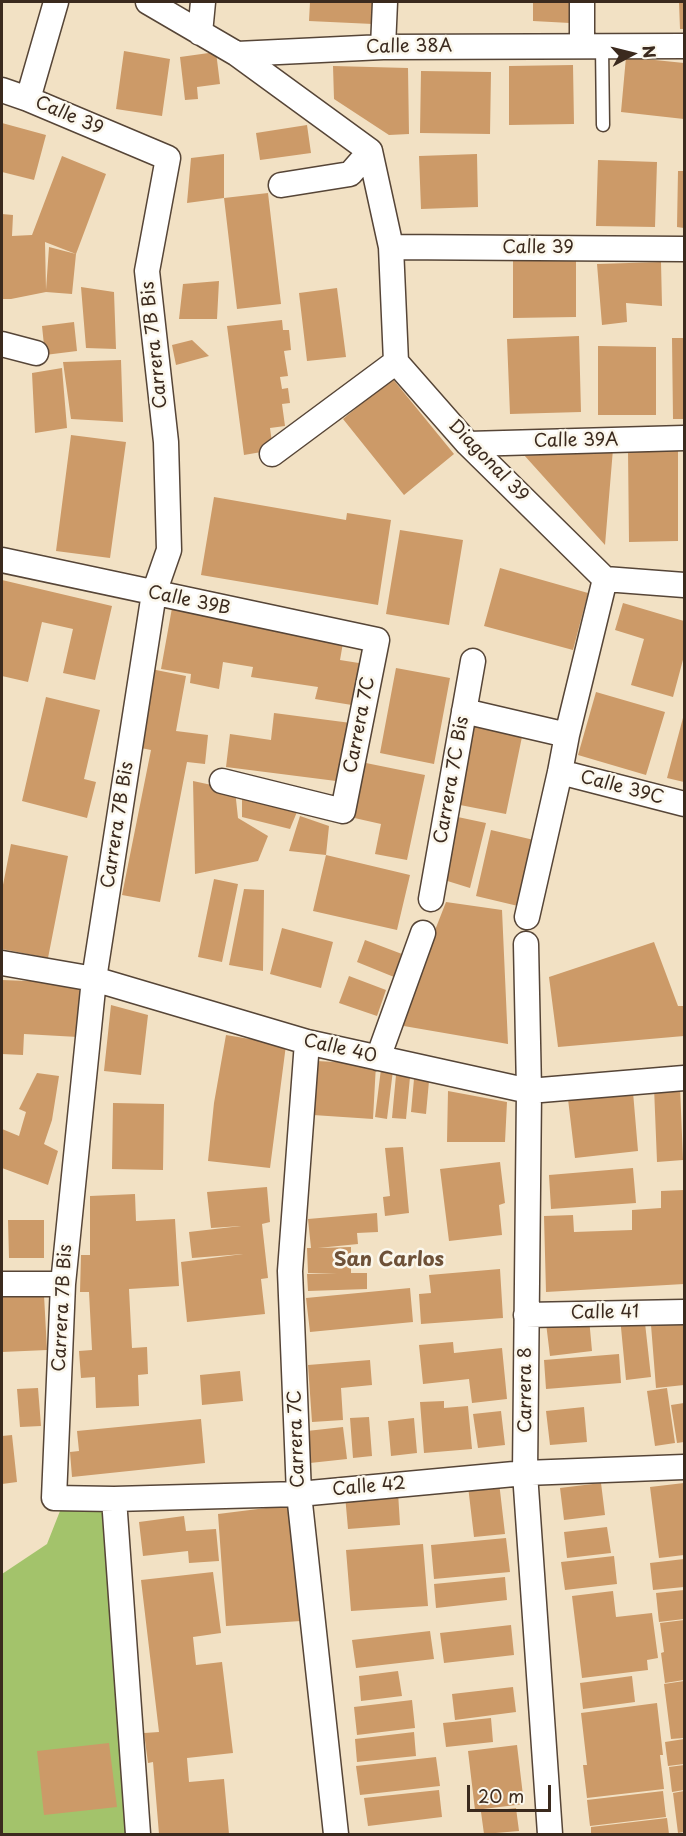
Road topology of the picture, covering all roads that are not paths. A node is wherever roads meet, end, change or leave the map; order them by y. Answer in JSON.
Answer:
{"nodes":[{"id":1,"x":56,"y":2,"type":"edge"},
{"id":2,"x":148,"y":2,"type":"edge"},
{"id":3,"x":203,"y":2,"type":"edge"},
{"id":4,"x":385,"y":2,"type":"edge"},
{"id":5,"x":582,"y":2,"type":"edge"},
{"id":6,"x":200,"y":33,"type":"junction"},
{"id":7,"x":684,"y":45,"type":"edge"},
{"id":8,"x":592,"y":46,"type":"junction"},
{"id":9,"x":383,"y":47,"type":"junction"},
{"id":10,"x":237,"y":54,"type":"junction"},
{"id":11,"x":2,"y":90,"type":"edge"},
{"id":12,"x":28,"y":99,"type":"junction"},
{"id":13,"x":603,"y":125,"type":"dead end"},
{"id":14,"x":370,"y":151,"type":"junction"},
{"id":15,"x":168,"y":158,"type":"joint"},
{"id":16,"x":281,"y":185,"type":"dead end"},
{"id":17,"x":391,"y":247,"type":"junction"},
{"id":18,"x":684,"y":249,"type":"edge"},
{"id":19,"x":2,"y":344,"type":"edge"},
{"id":20,"x":36,"y":353,"type":"dead end"},
{"id":21,"x":396,"y":362,"type":"junction"},
{"id":22,"x":684,"y":438,"type":"edge"},
{"id":23,"x":468,"y":444,"type":"junction"},
{"id":24,"x":272,"y":454,"type":"dead end"},
{"id":25,"x":2,"y":560,"type":"edge"},
{"id":26,"x":605,"y":579,"type":"junction"},
{"id":27,"x":684,"y":585,"type":"edge"},
{"id":28,"x":154,"y":593,"type":"junction"},
{"id":29,"x":377,"y":640,"type":"joint"},
{"id":30,"x":473,"y":661,"type":"dead end"},
{"id":31,"x":464,"y":711,"type":"junction"},
{"id":32,"x":567,"y":735,"type":"junction"},
{"id":33,"x":560,"y":772,"type":"junction"},
{"id":34,"x":222,"y":781,"type":"dead end"},
{"id":35,"x":684,"y":804,"type":"edge"},
{"id":36,"x":431,"y":899,"type":"dead end"},
{"id":37,"x":527,"y":917,"type":"dead end"},
{"id":38,"x":423,"y":933,"type":"dead end"},
{"id":39,"x":526,"y":944,"type":"dead end"},
{"id":40,"x":2,"y":963,"type":"edge"},
{"id":41,"x":94,"y":979,"type":"junction"},
{"id":42,"x":307,"y":1042,"type":"junction"},
{"id":43,"x":378,"y":1058,"type":"junction"},
{"id":44,"x":684,"y":1078,"type":"edge"},
{"id":45,"x":529,"y":1091,"type":"junction"},
{"id":46,"x":2,"y":1284,"type":"edge"},
{"id":47,"x":63,"y":1284,"type":"junction"},
{"id":48,"x":684,"y":1312,"type":"edge"},
{"id":49,"x":526,"y":1315,"type":"junction"},
{"id":50,"x":684,"y":1467,"type":"edge"},
{"id":51,"x":525,"y":1473,"type":"junction"},
{"id":52,"x":299,"y":1494,"type":"junction"},
{"id":53,"x":54,"y":1498,"type":"joint"},
{"id":54,"x":114,"y":1499,"type":"junction"},
{"id":55,"x":138,"y":1834,"type":"edge"},
{"id":56,"x":336,"y":1834,"type":"edge"},
{"id":57,"x":550,"y":1834,"type":"edge"}],
"edges":[{"from":1,"to":12,"type":"street"},
{"from":2,"to":6,"type":"street"},
{"from":3,"to":6,"type":"street"},
{"from":4,"to":9,"type":"street"},
{"from":5,"to":8,"type":"street"},
{"from":6,"to":10,"type":"street"},
{"from":7,"to":8,"type":"street","name":"Calle 38A"},
{"from":8,"to":9,"type":"street","name":"Calle 38A"},
{"from":8,"to":13,"type":"lane"},
{"from":9,"to":10,"type":"street","name":"Calle 38A"},
{"from":10,"to":14,"type":"street"},
{"from":11,"to":12,"type":"street","name":"Calle 39"},
{"from":12,"to":15,"type":"street","name":"Calle 39"},
{"from":14,"to":16,"type":"street"},
{"from":14,"to":17,"type":"street"},
{"from":15,"to":28,"type":"street","name":"Carrera 7B Bis"},
{"from":17,"to":18,"type":"street","name":"Calle 39"},
{"from":17,"to":21,"type":"street"},
{"from":19,"to":20,"type":"street"},
{"from":21,"to":23,"type":"street","name":"Diagonal 39"},
{"from":21,"to":24,"type":"street"},
{"from":22,"to":23,"type":"street","name":"Calle 39A"},
{"from":23,"to":26,"type":"street","name":"Diagonal 39"},
{"from":25,"to":28,"type":"street","name":"Calle 39B"},
{"from":26,"to":27,"type":"street"},
{"from":26,"to":32,"type":"street"},
{"from":28,"to":29,"type":"street","name":"Calle 39B"},
{"from":28,"to":41,"type":"street","name":"Carrera 7B Bis"},
{"from":29,"to":34,"type":"street","name":"Carrera 7C"},
{"from":30,"to":31,"type":"street","name":"Carrera 7C Bis"},
{"from":31,"to":32,"type":"street"},
{"from":31,"to":36,"type":"street","name":"Carrera 7C Bis"},
{"from":32,"to":33,"type":"street"},
{"from":33,"to":35,"type":"street","name":"Calle 39C"},
{"from":33,"to":37,"type":"street"},
{"from":38,"to":43,"type":"street"},
{"from":39,"to":45,"type":"street","name":"Carrera 8"},
{"from":40,"to":41,"type":"street","name":"Calle 40"},
{"from":41,"to":42,"type":"street","name":"Calle 40"},
{"from":41,"to":47,"type":"street","name":"Carrera 7B Bis"},
{"from":42,"to":43,"type":"street","name":"Calle 40"},
{"from":42,"to":52,"type":"street","name":"Carrera 7C"},
{"from":43,"to":45,"type":"street","name":"Calle 40"},
{"from":44,"to":45,"type":"street","name":"Calle 40"},
{"from":45,"to":49,"type":"street","name":"Carrera 8"},
{"from":46,"to":47,"type":"street"},
{"from":47,"to":53,"type":"street","name":"Carrera 7B Bis"},
{"from":48,"to":49,"type":"street","name":"Calle 41"},
{"from":49,"to":51,"type":"street","name":"Carrera 8"},
{"from":50,"to":51,"type":"street","name":"Calle 42"},
{"from":51,"to":52,"type":"street","name":"Calle 42"},
{"from":51,"to":57,"type":"street","name":"Carrera 8"},
{"from":52,"to":54,"type":"street","name":"Calle 42"},
{"from":52,"to":56,"type":"street","name":"Carrera 7C"},
{"from":53,"to":54,"type":"street","name":"Calle 42"},
{"from":54,"to":55,"type":"street"}]}
